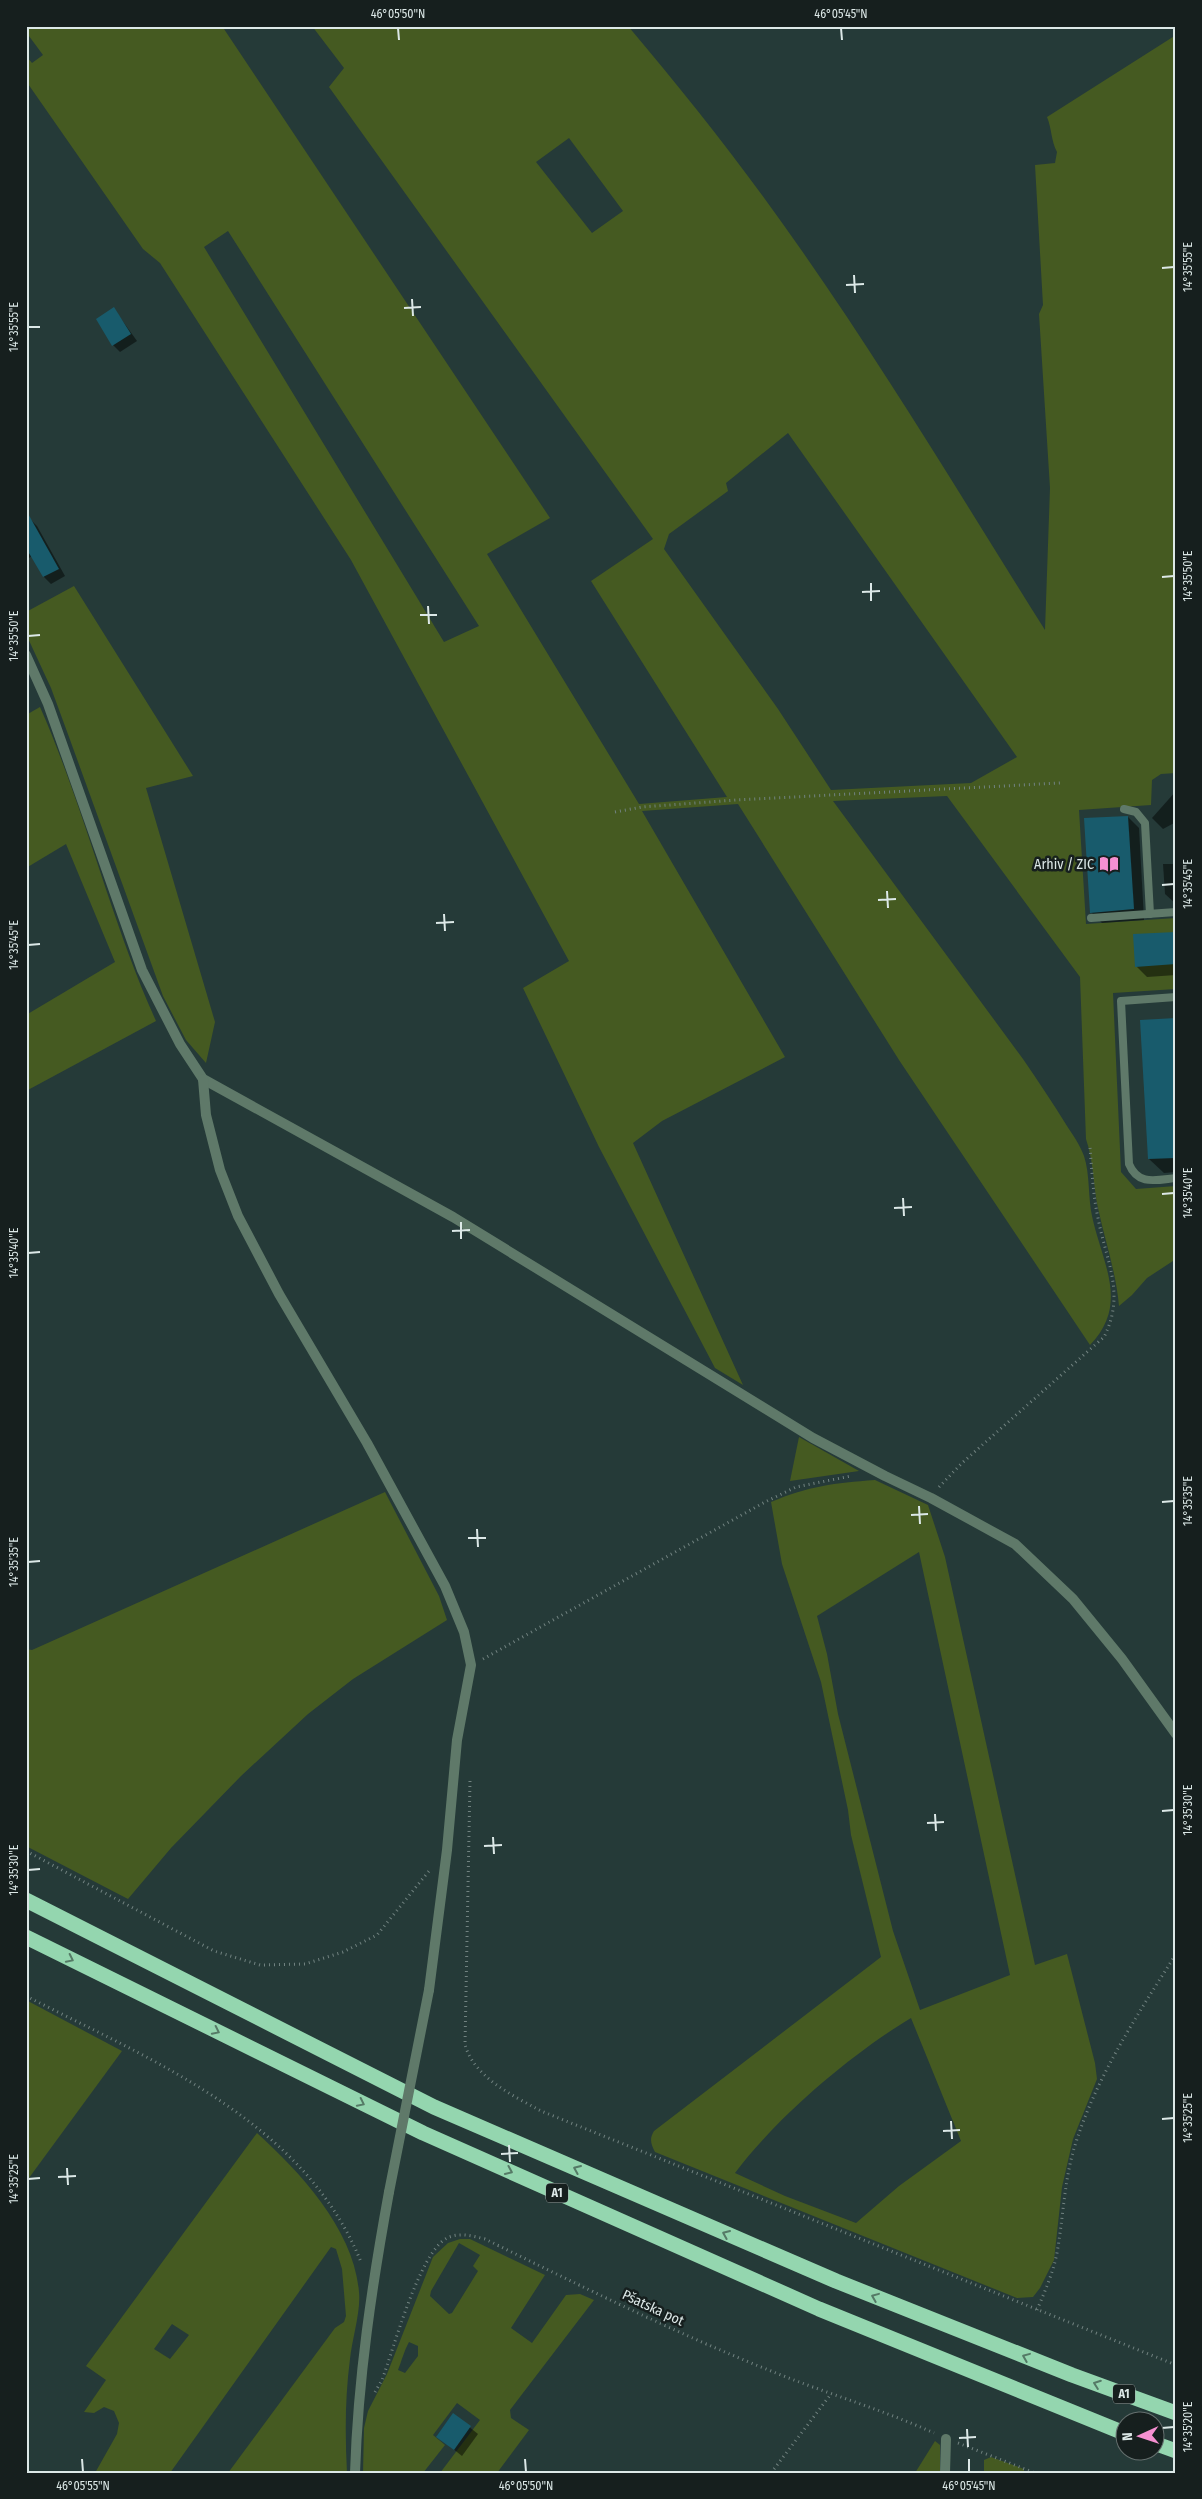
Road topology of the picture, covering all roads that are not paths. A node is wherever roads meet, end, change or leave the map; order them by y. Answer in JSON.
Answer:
{"nodes":[{"id":1,"x":26,"y":655,"type":"edge"},
{"id":2,"x":1124,"y":809,"type":"dead end"},
{"id":3,"x":1176,"y":912,"type":"edge"},
{"id":4,"x":1150,"y":914,"type":"junction"},
{"id":5,"x":1091,"y":918,"type":"dead end"},
{"id":6,"x":1176,"y":997,"type":"edge"},
{"id":7,"x":203,"y":1079,"type":"junction"},
{"id":8,"x":1176,"y":1178,"type":"edge"},
{"id":9,"x":1176,"y":1734,"type":"edge"},
{"id":10,"x":26,"y":1900,"type":"edge"},
{"id":11,"x":26,"y":1937,"type":"edge"},
{"id":12,"x":1176,"y":2412,"type":"edge"},
{"id":13,"x":1114,"y":2429,"type":"edge"},
{"id":14,"x":946,"y":2438,"type":"road end"},
{"id":15,"x":1164,"y":2446,"type":"edge"},
{"id":16,"x":1176,"y":2450,"type":"edge"},
{"id":17,"x":355,"y":2473,"type":"edge"},
{"id":18,"x":945,"y":2473,"type":"edge"}],
"edges":[{"from":1,"to":7,"type":"street"},
{"from":2,"to":4,"type":"lane"},
{"from":3,"to":4,"type":"lane"},
{"from":4,"to":5,"type":"lane"},
{"from":6,"to":8,"type":"lane"},
{"from":7,"to":9,"type":"street"},
{"from":7,"to":17,"type":"street","bridge":true},
{"from":12,"to":10,"type":"highway","number":"A1","one_way":true},
{"from":11,"to":13,"type":"highway","number":"A1","one_way":true},
{"from":14,"to":18,"type":"street"},
{"from":15,"to":16,"type":"highway"}]}
